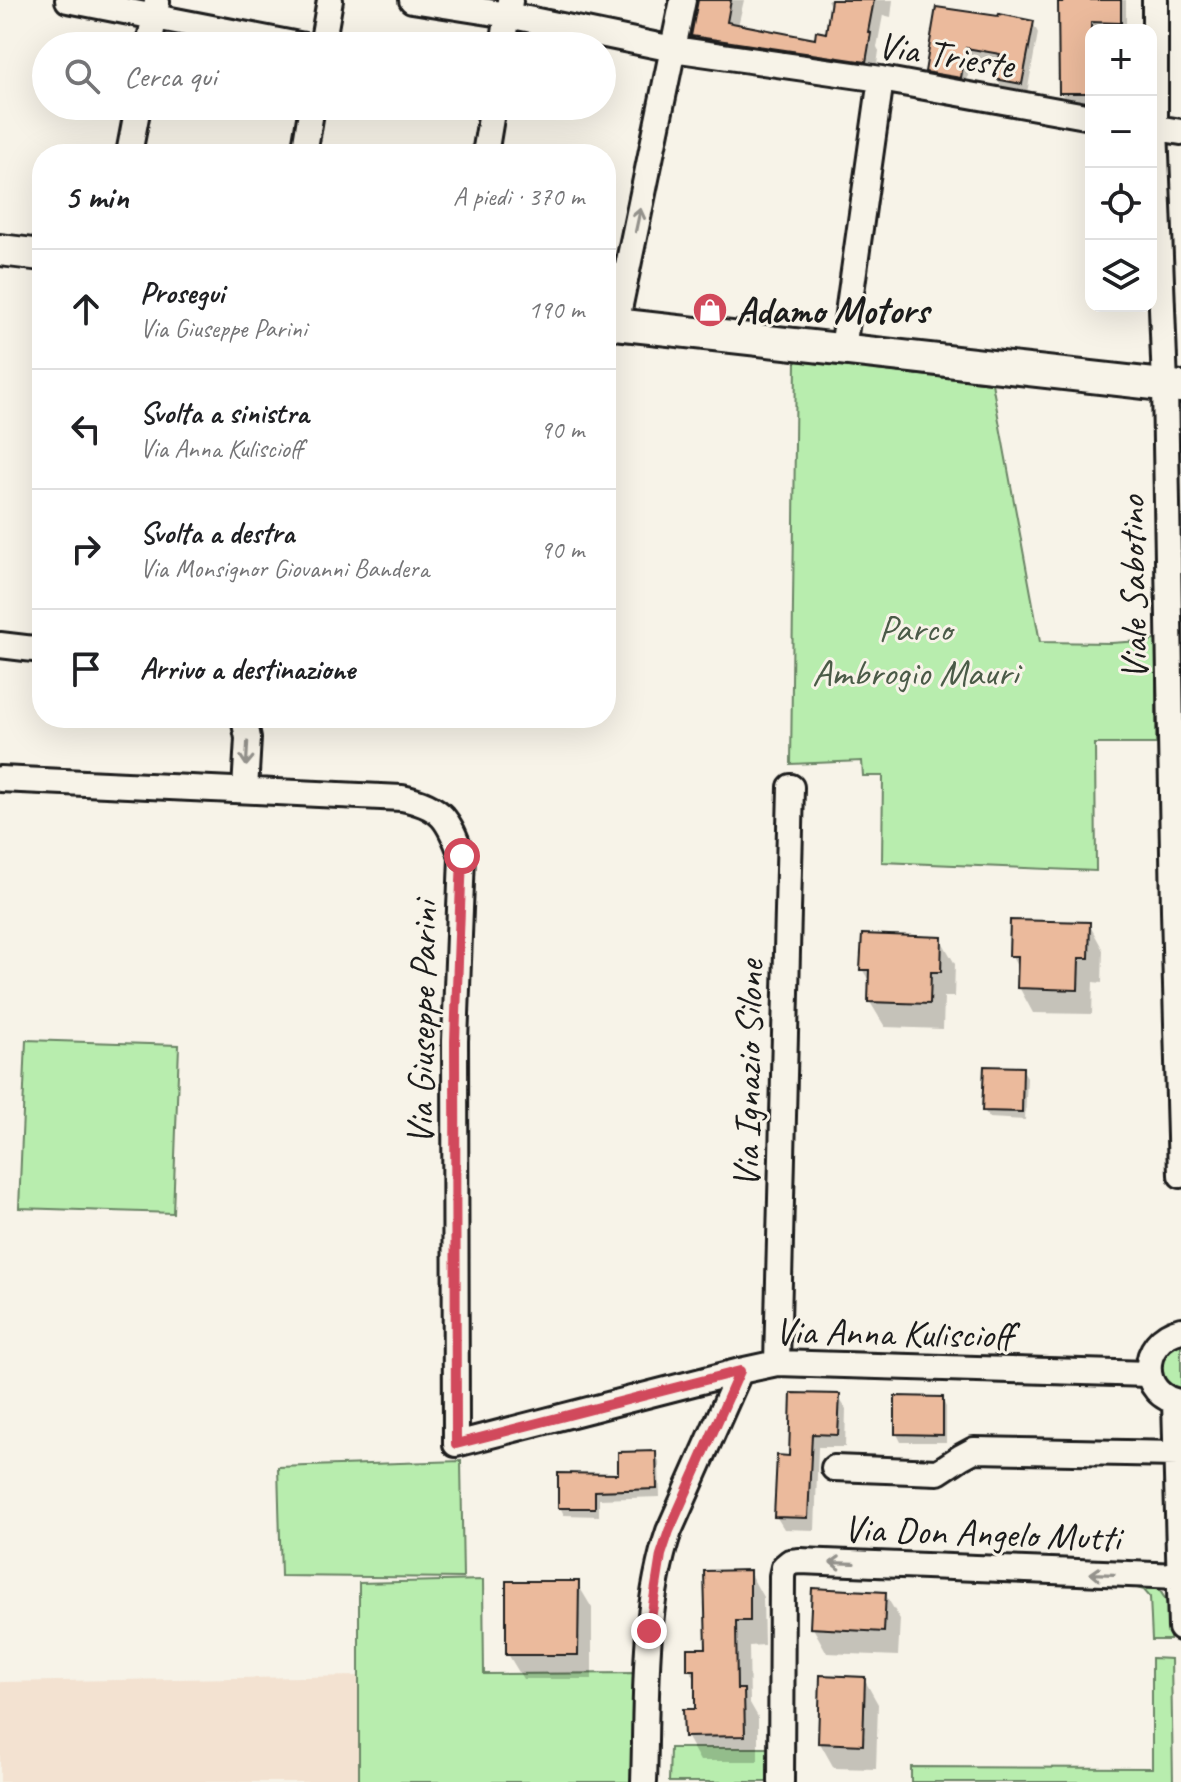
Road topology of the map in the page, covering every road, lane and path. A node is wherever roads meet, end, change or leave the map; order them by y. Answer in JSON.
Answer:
{"nodes":[{"id":1,"x":68,"y":0,"type":"edge"},
{"id":2,"x":330,"y":0,"type":"edge"},
{"id":3,"x":412,"y":0,"type":"edge"},
{"id":4,"x":683,"y":0,"type":"edge"},
{"id":5,"x":1155,"y":0,"type":"edge"},
{"id":6,"x":156,"y":8,"type":"edge"},
{"id":7,"x":509,"y":8,"type":"edge"},
{"id":8,"x":152,"y":32,"type":"edge"},
{"id":9,"x":249,"y":32,"type":"edge"},
{"id":10,"x":324,"y":32,"type":"edge"},
{"id":11,"x":505,"y":32,"type":"edge"},
{"id":12,"x":605,"y":32,"type":"edge"},
{"id":13,"x":616,"y":35,"type":"edge"},
{"id":14,"x":673,"y":49,"type":"junction"},
{"id":15,"x":881,"y":79,"type":"junction"},
{"id":16,"x":1154,"y":96,"type":"edge"},
{"id":17,"x":1085,"y":116,"type":"edge"},
{"id":18,"x":135,"y":120,"type":"edge"},
{"id":19,"x":310,"y":120,"type":"edge"},
{"id":20,"x":491,"y":120,"type":"edge"},
{"id":21,"x":1157,"y":129,"type":"edge"},
{"id":22,"x":1181,"y":132,"type":"edge"},
{"id":23,"x":131,"y":144,"type":"edge"},
{"id":24,"x":306,"y":144,"type":"edge"},
{"id":25,"x":487,"y":144,"type":"edge"},
{"id":26,"x":1156,"y":168,"type":"edge"},
{"id":27,"x":0,"y":250,"type":"edge"},
{"id":28,"x":32,"y":254,"type":"edge"},
{"id":29,"x":616,"y":302,"type":"edge"},
{"id":30,"x":616,"y":325,"type":"edge"},
{"id":31,"x":843,"y":349,"type":"junction"},
{"id":32,"x":1173,"y":386,"type":"edge"},
{"id":33,"x":0,"y":645,"type":"edge"},
{"id":34,"x":32,"y":649,"type":"edge"},
{"id":35,"x":246,"y":728,"type":"edge"},
{"id":36,"x":0,"y":779,"type":"edge"},
{"id":37,"x":791,"y":787,"type":"dead end"},
{"id":38,"x":245,"y":790,"type":"junction"},
{"id":39,"x":1178,"y":910,"type":"edge"},
{"id":40,"x":1181,"y":1175,"type":"edge"},
{"id":41,"x":1181,"y":1330,"type":"edge"},
{"id":42,"x":777,"y":1363,"type":"junction"},
{"id":43,"x":740,"y":1371,"type":"junction"},
{"id":44,"x":1149,"y":1374,"type":"junction"},
{"id":45,"x":1178,"y":1401,"type":"edge"},
{"id":46,"x":456,"y":1444,"type":"joint"},
{"id":47,"x":1178,"y":1454,"type":"junction"},
{"id":48,"x":834,"y":1468,"type":"dead end"},
{"id":49,"x":1180,"y":1576,"type":"edge"},
{"id":50,"x":1181,"y":1628,"type":"edge"},
{"id":51,"x":644,"y":1782,"type":"edge"},
{"id":52,"x":781,"y":1782,"type":"edge"}],
"edges":[{"from":1,"to":6,"type":"street"},
{"from":2,"to":10,"type":"street"},
{"from":3,"to":7,"type":"street","name":"Via Trieste"},
{"from":4,"to":14,"type":"street"},
{"from":5,"to":16,"type":"street","name":"Viale Sabotino"},
{"from":6,"to":8,"type":"street"},
{"from":6,"to":9,"type":"street"},
{"from":7,"to":11,"type":"street"},
{"from":7,"to":12,"type":"street","name":"Via Trieste"},
{"from":13,"to":14,"type":"street","name":"Via Trieste"},
{"from":14,"to":15,"type":"street","name":"Via Trieste"},
{"from":29,"to":14,"type":"street","one_way":true},
{"from":15,"to":17,"type":"street","name":"Via Trieste"},
{"from":15,"to":31,"type":"street"},
{"from":18,"to":23,"type":"street"},
{"from":19,"to":24,"type":"street"},
{"from":20,"to":25,"type":"street"},
{"from":21,"to":22,"type":"street"},
{"from":26,"to":32,"type":"street","name":"Viale Sabotino"},
{"from":27,"to":28,"type":"main road"},
{"from":30,"to":31,"type":"main road"},
{"from":31,"to":32,"type":"main road"},
{"from":32,"to":39,"type":"street","name":"Viale Sabotino"},
{"from":33,"to":34,"type":"street"},
{"from":35,"to":38,"type":"street","one_way":true},
{"from":36,"to":38,"type":"street","name":"Via Giuseppe Parini"},
{"from":37,"to":42,"type":"street","name":"Via Ignazio Silone"},
{"from":38,"to":46,"type":"street","name":"Via Giuseppe Parini"},
{"from":39,"to":40,"type":"street","name":"Viale Sabotino"},
{"from":41,"to":44,"type":"street"},
{"from":42,"to":43,"type":"street","name":"Via Anna Kuliscioff"},
{"from":42,"to":44,"type":"street","name":"Via Anna Kuliscioff"},
{"from":43,"to":46,"type":"street","name":"Via Anna Kuliscioff"},
{"from":43,"to":51,"type":"street"},
{"from":44,"to":45,"type":"street"},
{"from":45,"to":47,"type":"street"},
{"from":47,"to":48,"type":"street"},
{"from":47,"to":49,"type":"street"},
{"from":49,"to":50,"type":"street"},
{"from":49,"to":52,"type":"street","name":"Via Don Angelo Mutti","one_way":true}]}
